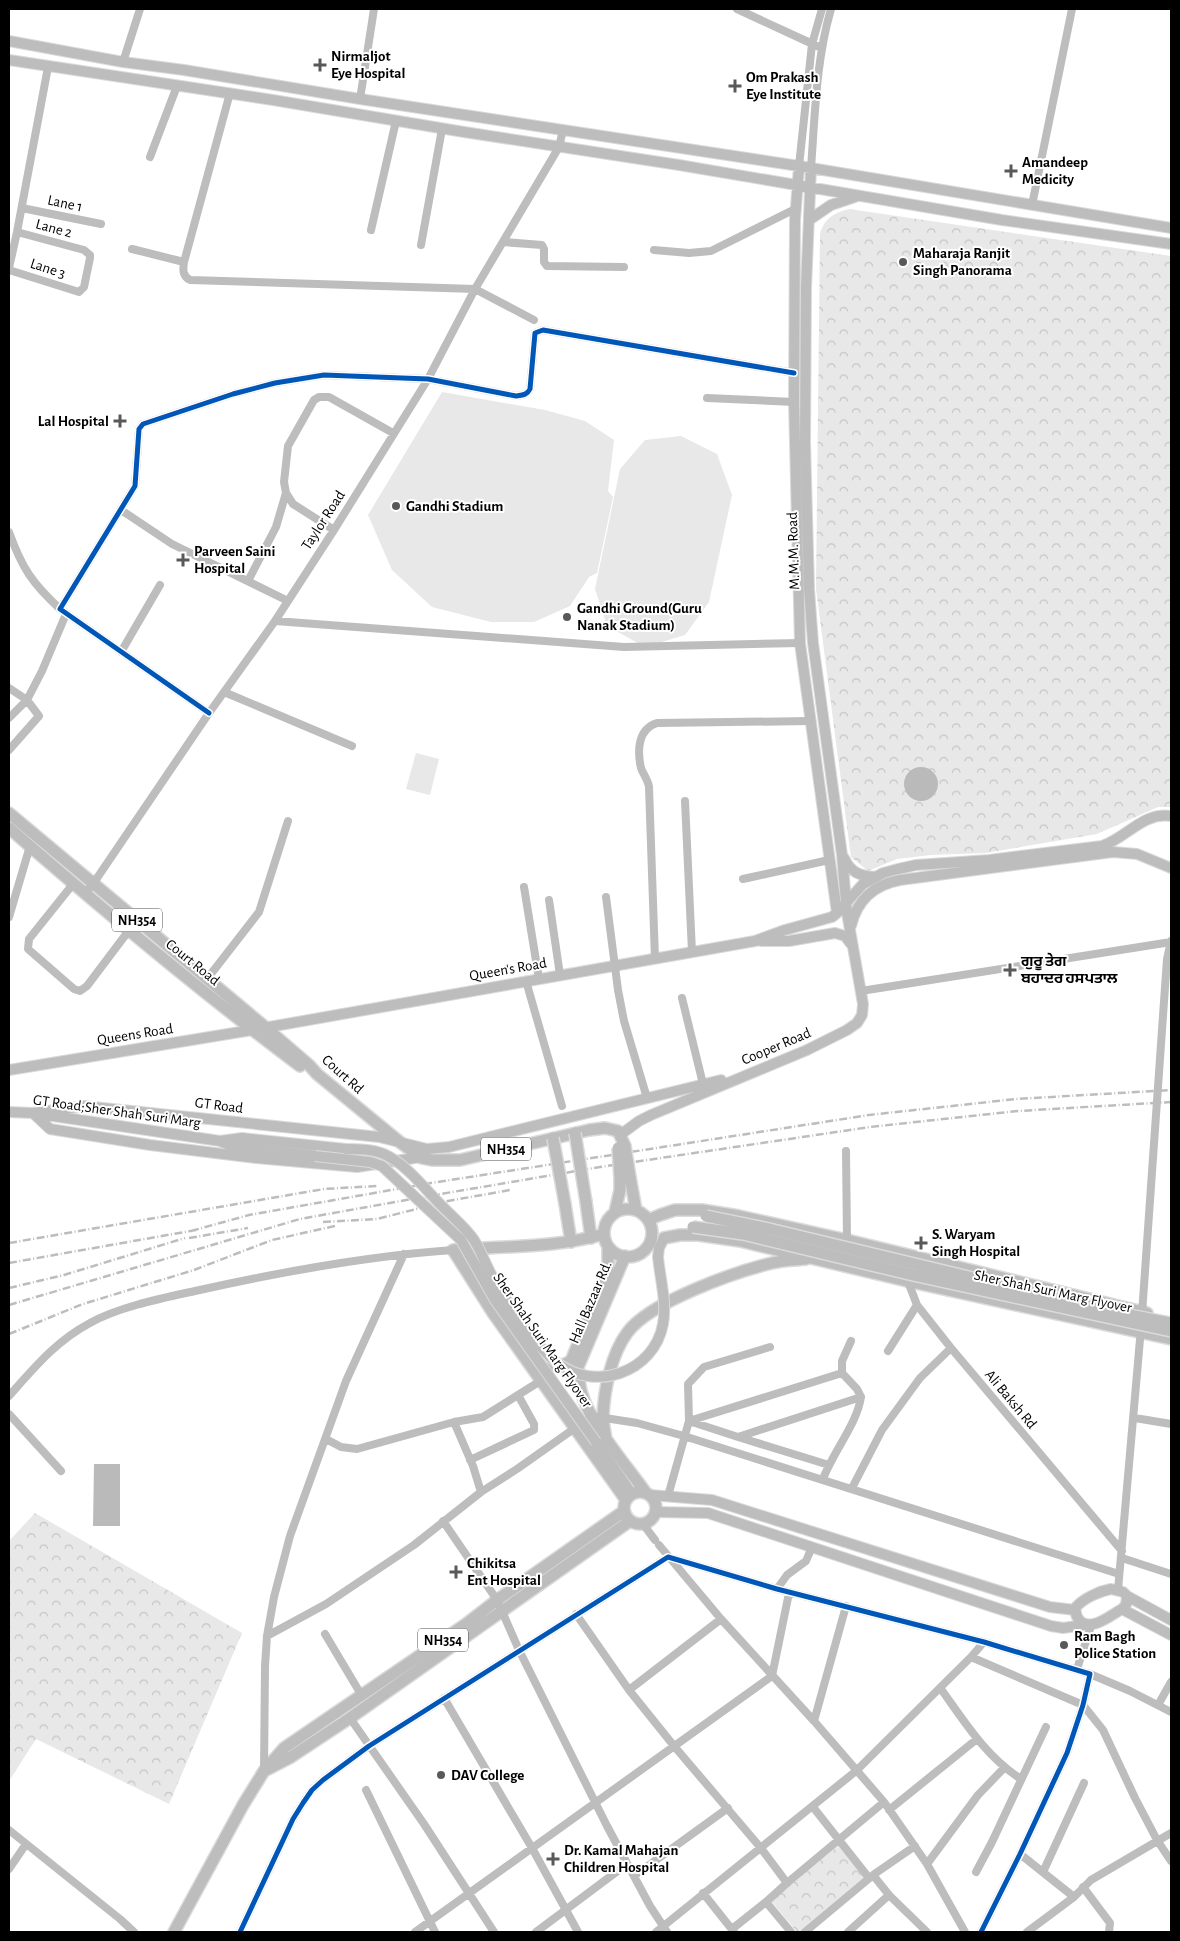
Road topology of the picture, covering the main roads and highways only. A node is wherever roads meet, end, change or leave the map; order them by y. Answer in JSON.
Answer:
{"nodes":[{"id":1,"x":9,"y":41,"type":"edge"},
{"id":2,"x":9,"y":60,"type":"edge"},
{"id":3,"x":799,"y":166,"type":"junction"},
{"id":4,"x":811,"y":168,"type":"junction"},
{"id":5,"x":797,"y":186,"type":"junction"},
{"id":6,"x":809,"y":188,"type":"junction"},
{"id":7,"x":858,"y":196,"type":"junction"},
{"id":8,"x":809,"y":220,"type":"junction"},
{"id":9,"x":1171,"y":228,"type":"edge"},
{"id":10,"x":1171,"y":244,"type":"edge"},
{"id":11,"x":9,"y":813,"type":"edge"},
{"id":12,"x":1171,"y":816,"type":"edge"},
{"id":13,"x":9,"y":828,"type":"edge"},
{"id":14,"x":842,"y":855,"type":"junction"},
{"id":15,"x":1171,"y":868,"type":"edge"},
{"id":16,"x":876,"y":876,"type":"junction"},
{"id":17,"x":89,"y":888,"type":"junction"},
{"id":18,"x":846,"y":902,"type":"junction"},
{"id":19,"x":837,"y":913,"type":"junction"},
{"id":20,"x":850,"y":931,"type":"junction"},
{"id":21,"x":755,"y":940,"type":"junction"},
{"id":22,"x":853,"y":947,"type":"junction"},
{"id":23,"x":265,"y":1027,"type":"junction"},
{"id":24,"x":252,"y":1030,"type":"junction"},
{"id":25,"x":9,"y":1070,"type":"edge"},
{"id":26,"x":751,"y":1072,"type":"junction"},
{"id":27,"x":317,"y":1074,"type":"junction"},
{"id":28,"x":9,"y":1112,"type":"edge"},
{"id":29,"x":34,"y":1113,"type":"junction"},
{"id":30,"x":575,"y":1133,"type":"junction"},
{"id":31,"x":553,"y":1138,"type":"junction"},
{"id":32,"x":220,"y":1141,"type":"junction"},
{"id":33,"x":401,"y":1143,"type":"junction"},
{"id":34,"x":621,"y":1143,"type":"junction"},
{"id":35,"x":422,"y":1158,"type":"junction"},
{"id":36,"x":625,"y":1178,"type":"junction"},
{"id":37,"x":636,"y":1210,"type":"junction"},
{"id":38,"x":616,"y":1212,"type":"junction"},
{"id":39,"x":667,"y":1212,"type":"junction"},
{"id":40,"x":648,"y":1220,"type":"junction"},
{"id":41,"x":604,"y":1234,"type":"junction"},
{"id":42,"x":591,"y":1238,"type":"junction"},
{"id":43,"x":664,"y":1238,"type":"junction"},
{"id":44,"x":571,"y":1242,"type":"junction"},
{"id":45,"x":608,"y":1246,"type":"junction"},
{"id":46,"x":625,"y":1256,"type":"junction"},
{"id":47,"x":818,"y":1258,"type":"junction"},
{"id":48,"x":1171,"y":1318,"type":"edge"},
{"id":49,"x":1171,"y":1324,"type":"edge"},
{"id":50,"x":1171,"y":1332,"type":"edge"},
{"id":51,"x":1171,"y":1340,"type":"edge"},
{"id":52,"x":539,"y":1375,"type":"junction"},
{"id":53,"x":598,"y":1416,"type":"junction"},
{"id":54,"x":601,"y":1441,"type":"junction"},
{"id":55,"x":648,"y":1494,"type":"junction"},
{"id":56,"x":627,"y":1502,"type":"junction"},
{"id":57,"x":656,"y":1512,"type":"junction"},
{"id":58,"x":630,"y":1522,"type":"junction"},
{"id":59,"x":1122,"y":1593,"type":"junction"},
{"id":60,"x":499,"y":1605,"type":"junction"},
{"id":61,"x":1122,"y":1609,"type":"junction"},
{"id":62,"x":1075,"y":1610,"type":"junction"},
{"id":63,"x":1171,"y":1620,"type":"edge"},
{"id":64,"x":1088,"y":1626,"type":"junction"},
{"id":65,"x":1171,"y":1634,"type":"edge"},
{"id":66,"x":264,"y":1771,"type":"junction"},
{"id":67,"x":174,"y":1932,"type":"edge"}],
"edges":[{"from":1,"to":3,"type":"main road"},
{"from":2,"to":5,"type":"main road"},
{"from":3,"to":4,"type":"main road"},
{"from":3,"to":5,"type":"main road","name":"M.M.M. Road"},
{"from":4,"to":6,"type":"main road","name":"M.M.M. Road"},
{"from":4,"to":9,"type":"main road"},
{"from":5,"to":6,"type":"main road"},
{"from":5,"to":19,"type":"main road","name":"M.M.M. Road"},
{"from":6,"to":7,"type":"main road"},
{"from":6,"to":8,"type":"main road","name":"M.M.M. Road"},
{"from":7,"to":8,"type":"main road"},
{"from":7,"to":10,"type":"main road"},
{"from":8,"to":14,"type":"main road","name":"M.M.M. Road"},
{"from":11,"to":17,"type":"highway","name":"Court Road","number":"NH354"},
{"from":12,"to":16,"type":"main road"},
{"from":13,"to":17,"type":"highway","name":"Court Road","number":"NH354"},
{"from":14,"to":16,"type":"main road"},
{"from":14,"to":18,"type":"main road","name":"M.M.M. Road"},
{"from":15,"to":20,"type":"main road"},
{"from":16,"to":18,"type":"main road","name":"Queen's Road"},
{"from":17,"to":23,"type":"highway","name":"Court Road","number":"NH354"},
{"from":17,"to":24,"type":"highway","name":"Court Road","number":"NH354"},
{"from":18,"to":19,"type":"main road","name":"Queen's Road"},
{"from":18,"to":20,"type":"main road","name":"M.M.M. Road"},
{"from":19,"to":21,"type":"main road","name":"Queen's Road"},
{"from":20,"to":22,"type":"main road","name":"Cooper Road"},
{"from":21,"to":22,"type":"main road","name":"Queen's Road"},
{"from":21,"to":23,"type":"main road","name":"Queen's Road"},
{"from":22,"to":26,"type":"main road","name":"Cooper Road"},
{"from":23,"to":24,"type":"main road","name":"Queens Road"},
{"from":23,"to":27,"type":"highway","name":"Court Rd","number":"NH354"},
{"from":24,"to":25,"type":"main road","name":"Queens Road"},
{"from":24,"to":27,"type":"highway","name":"Court Road","number":"NH354"},
{"from":26,"to":33,"type":"main road","name":"GT Road"},
{"from":26,"to":34,"type":"main road","name":"Cooper Road"},
{"from":27,"to":33,"type":"highway","name":"Court Rd","number":"NH354"},
{"from":28,"to":29,"type":"main road","name":"GT Road;Sher Shah Suri Marg"},
{"from":29,"to":32,"type":"main road","name":"GT Road;Sher Shah Suri Marg"},
{"from":29,"to":33,"type":"main road","name":"GT Road"},
{"from":29,"to":35,"type":"main road"},
{"from":30,"to":31,"type":"highway","number":"NH354"},
{"from":30,"to":34,"type":"highway","number":"NH354"},
{"from":30,"to":42,"type":"highway","bridge":true},
{"from":31,"to":35,"type":"highway","number":"NH354"},
{"from":31,"to":44,"type":"highway","bridge":true},
{"from":32,"to":43,"type":"main road","name":"Sher Shah Suri Marg Flyover","bridge":true},
{"from":32,"to":54,"type":"main road","name":"Sher Shah Suri Marg Flyover","bridge":true},
{"from":33,"to":35,"type":"highway","number":"NH354"},
{"from":34,"to":36,"type":"highway","number":"NH354","bridge":true},
{"from":36,"to":37,"type":"highway","number":"NH354"},
{"from":36,"to":38,"type":"highway","number":"NH354"},
{"from":37,"to":38,"type":"highway"},
{"from":37,"to":40,"type":"highway"},
{"from":38,"to":41,"type":"highway","number":"NH354"},
{"from":39,"to":40,"type":"highway"},
{"from":39,"to":48,"type":"highway"},
{"from":39,"to":49,"type":"highway","name":"Sher Shah Suri Marg Flyover","bridge":true},
{"from":40,"to":46,"type":"highway"},
{"from":41,"to":42,"type":"highway"},
{"from":41,"to":45,"type":"highway"},
{"from":42,"to":44,"type":"highway"},
{"from":43,"to":47,"type":"highway"},
{"from":43,"to":50,"type":"highway","name":"Sher Shah Suri Marg Flyover","bridge":true},
{"from":44,"to":52,"type":"highway"},
{"from":45,"to":46,"type":"highway"},
{"from":45,"to":52,"type":"highway","name":"Hall Bazaar Rd."},
{"from":46,"to":53,"type":"highway","name":"Hall Bazaar Rd."},
{"from":47,"to":51,"type":"highway"},
{"from":47,"to":53,"type":"highway"},
{"from":52,"to":56,"type":"highway"},
{"from":53,"to":54,"type":"highway","name":"Hall Bazaar Rd."},
{"from":54,"to":55,"type":"highway","name":"Hall Bazaar Rd."},
{"from":54,"to":56,"type":"main road","name":"Sher Shah Suri Marg Flyover"},
{"from":55,"to":56,"type":"highway"},
{"from":55,"to":57,"type":"highway"},
{"from":55,"to":62,"type":"main road"},
{"from":56,"to":58,"type":"highway"},
{"from":56,"to":60,"type":"highway","number":"NH354"},
{"from":57,"to":58,"type":"highway"},
{"from":57,"to":64,"type":"main road"},
{"from":58,"to":60,"type":"highway","number":"NH354"},
{"from":59,"to":61,"type":"main road"},
{"from":59,"to":62,"type":"main road"},
{"from":59,"to":63,"type":"main road"},
{"from":60,"to":66,"type":"highway","number":"NH354"},
{"from":60,"to":66,"type":"highway","number":"NH354"},
{"from":61,"to":64,"type":"main road"},
{"from":61,"to":65,"type":"main road"},
{"from":62,"to":64,"type":"main road"},
{"from":66,"to":67,"type":"highway","number":"NH354"}]}
